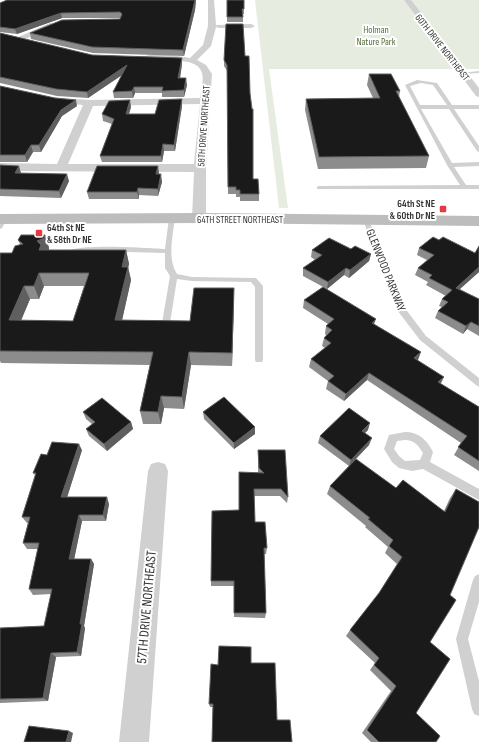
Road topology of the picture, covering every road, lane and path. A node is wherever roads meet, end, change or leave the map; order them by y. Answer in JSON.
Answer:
{"nodes":[{"id":1,"x":211,"y":0,"type":"edge"},
{"id":2,"x":407,"y":0,"type":"edge"},
{"id":3,"x":62,"y":22,"type":"edge"},
{"id":4,"x":212,"y":26,"type":"junction"},
{"id":5,"x":251,"y":26,"type":"dead end"},
{"id":6,"x":6,"y":36,"type":"edge"},
{"id":7,"x":18,"y":39,"type":"junction"},
{"id":8,"x":33,"y":43,"type":"edge"},
{"id":9,"x":138,"y":58,"type":"edge"},
{"id":10,"x":192,"y":61,"type":"junction"},
{"id":11,"x":479,"y":72,"type":"edge"},
{"id":12,"x":463,"y":73,"type":"junction"},
{"id":13,"x":479,"y":94,"type":"edge"},
{"id":14,"x":43,"y":97,"type":"edge"},
{"id":15,"x":204,"y":101,"type":"junction"},
{"id":16,"x":88,"y":102,"type":"junction"},
{"id":17,"x":418,"y":107,"type":"junction"},
{"id":18,"x":450,"y":107,"type":"junction"},
{"id":19,"x":479,"y":107,"type":"edge"},
{"id":20,"x":479,"y":150,"type":"edge"},
{"id":21,"x":479,"y":164,"type":"edge"},
{"id":22,"x":450,"y":165,"type":"junction"},
{"id":23,"x":0,"y":167,"type":"edge"},
{"id":24,"x":61,"y":167,"type":"junction"},
{"id":25,"x":200,"y":168,"type":"junction"},
{"id":26,"x":464,"y":187,"type":"junction"},
{"id":27,"x":479,"y":187,"type":"edge"},
{"id":28,"x":320,"y":188,"type":"dead end"},
{"id":29,"x":172,"y":218,"type":"junction"},
{"id":30,"x":199,"y":218,"type":"junction"},
{"id":31,"x":366,"y":220,"type":"junction"},
{"id":32,"x":1,"y":221,"type":"edge"},
{"id":33,"x":479,"y":222,"type":"edge"},
{"id":34,"x":168,"y":251,"type":"junction"},
{"id":35,"x":61,"y":253,"type":"edge"},
{"id":36,"x":174,"y":276,"type":"junction"},
{"id":37,"x":166,"y":323,"type":"edge"},
{"id":38,"x":259,"y":360,"type":"dead end"},
{"id":39,"x":479,"y":383,"type":"edge"},
{"id":40,"x":424,"y":464,"type":"dead end"},
{"id":41,"x":158,"y":471,"type":"dead end"},
{"id":42,"x":479,"y":495,"type":"edge"},
{"id":43,"x":479,"y":580,"type":"edge"},
{"id":44,"x":479,"y":709,"type":"edge"},
{"id":45,"x":134,"y":742,"type":"edge"}],
"edges":[{"from":1,"to":4,"type":"street"},
{"from":2,"to":12,"type":"street","name":"60TH DRIVE NORTHEAST"},
{"from":3,"to":7,"type":"street"},
{"from":4,"to":5,"type":"street"},
{"from":4,"to":10,"type":"street"},
{"from":6,"to":7,"type":"street"},
{"from":7,"to":8,"type":"street"},
{"from":9,"to":10,"type":"street"},
{"from":10,"to":15,"type":"street","name":"58TH DRIVE NORTHEAST"},
{"from":11,"to":12,"type":"lane"},
{"from":12,"to":13,"type":"street","name":"60TH DRIVE NORTHEAST"},
{"from":14,"to":16,"type":"street"},
{"from":15,"to":16,"type":"street"},
{"from":15,"to":25,"type":"street","name":"58TH DRIVE NORTHEAST"},
{"from":16,"to":24,"type":"street"},
{"from":17,"to":18,"type":"lane"},
{"from":17,"to":18,"type":"lane"},
{"from":17,"to":22,"type":"lane"},
{"from":18,"to":19,"type":"lane"},
{"from":18,"to":20,"type":"lane"},
{"from":21,"to":22,"type":"lane"},
{"from":22,"to":26,"type":"lane"},
{"from":23,"to":24,"type":"street"},
{"from":24,"to":25,"type":"street"},
{"from":25,"to":30,"type":"street","name":"58TH DRIVE NORTHEAST"},
{"from":26,"to":27,"type":"lane"},
{"from":26,"to":28,"type":"lane"},
{"from":29,"to":30,"type":"main road","name":"64TH STREET NORTHEAST"},
{"from":29,"to":32,"type":"main road","name":"64TH STREET NORTHEAST"},
{"from":29,"to":34,"type":"lane"},
{"from":30,"to":31,"type":"main road","name":"64TH STREET NORTHEAST"},
{"from":31,"to":33,"type":"main road","name":"64TH STREET NORTHEAST"},
{"from":31,"to":39,"type":"lane","name":"GLENWOOD PARKWAY"},
{"from":34,"to":35,"type":"lane"},
{"from":34,"to":36,"type":"lane"},
{"from":36,"to":37,"type":"lane"},
{"from":36,"to":38,"type":"lane"},
{"from":40,"to":42,"type":"lane"},
{"from":41,"to":45,"type":"street","name":"57TH DRIVE NORTHEAST"},
{"from":43,"to":44,"type":"lane"}]}
